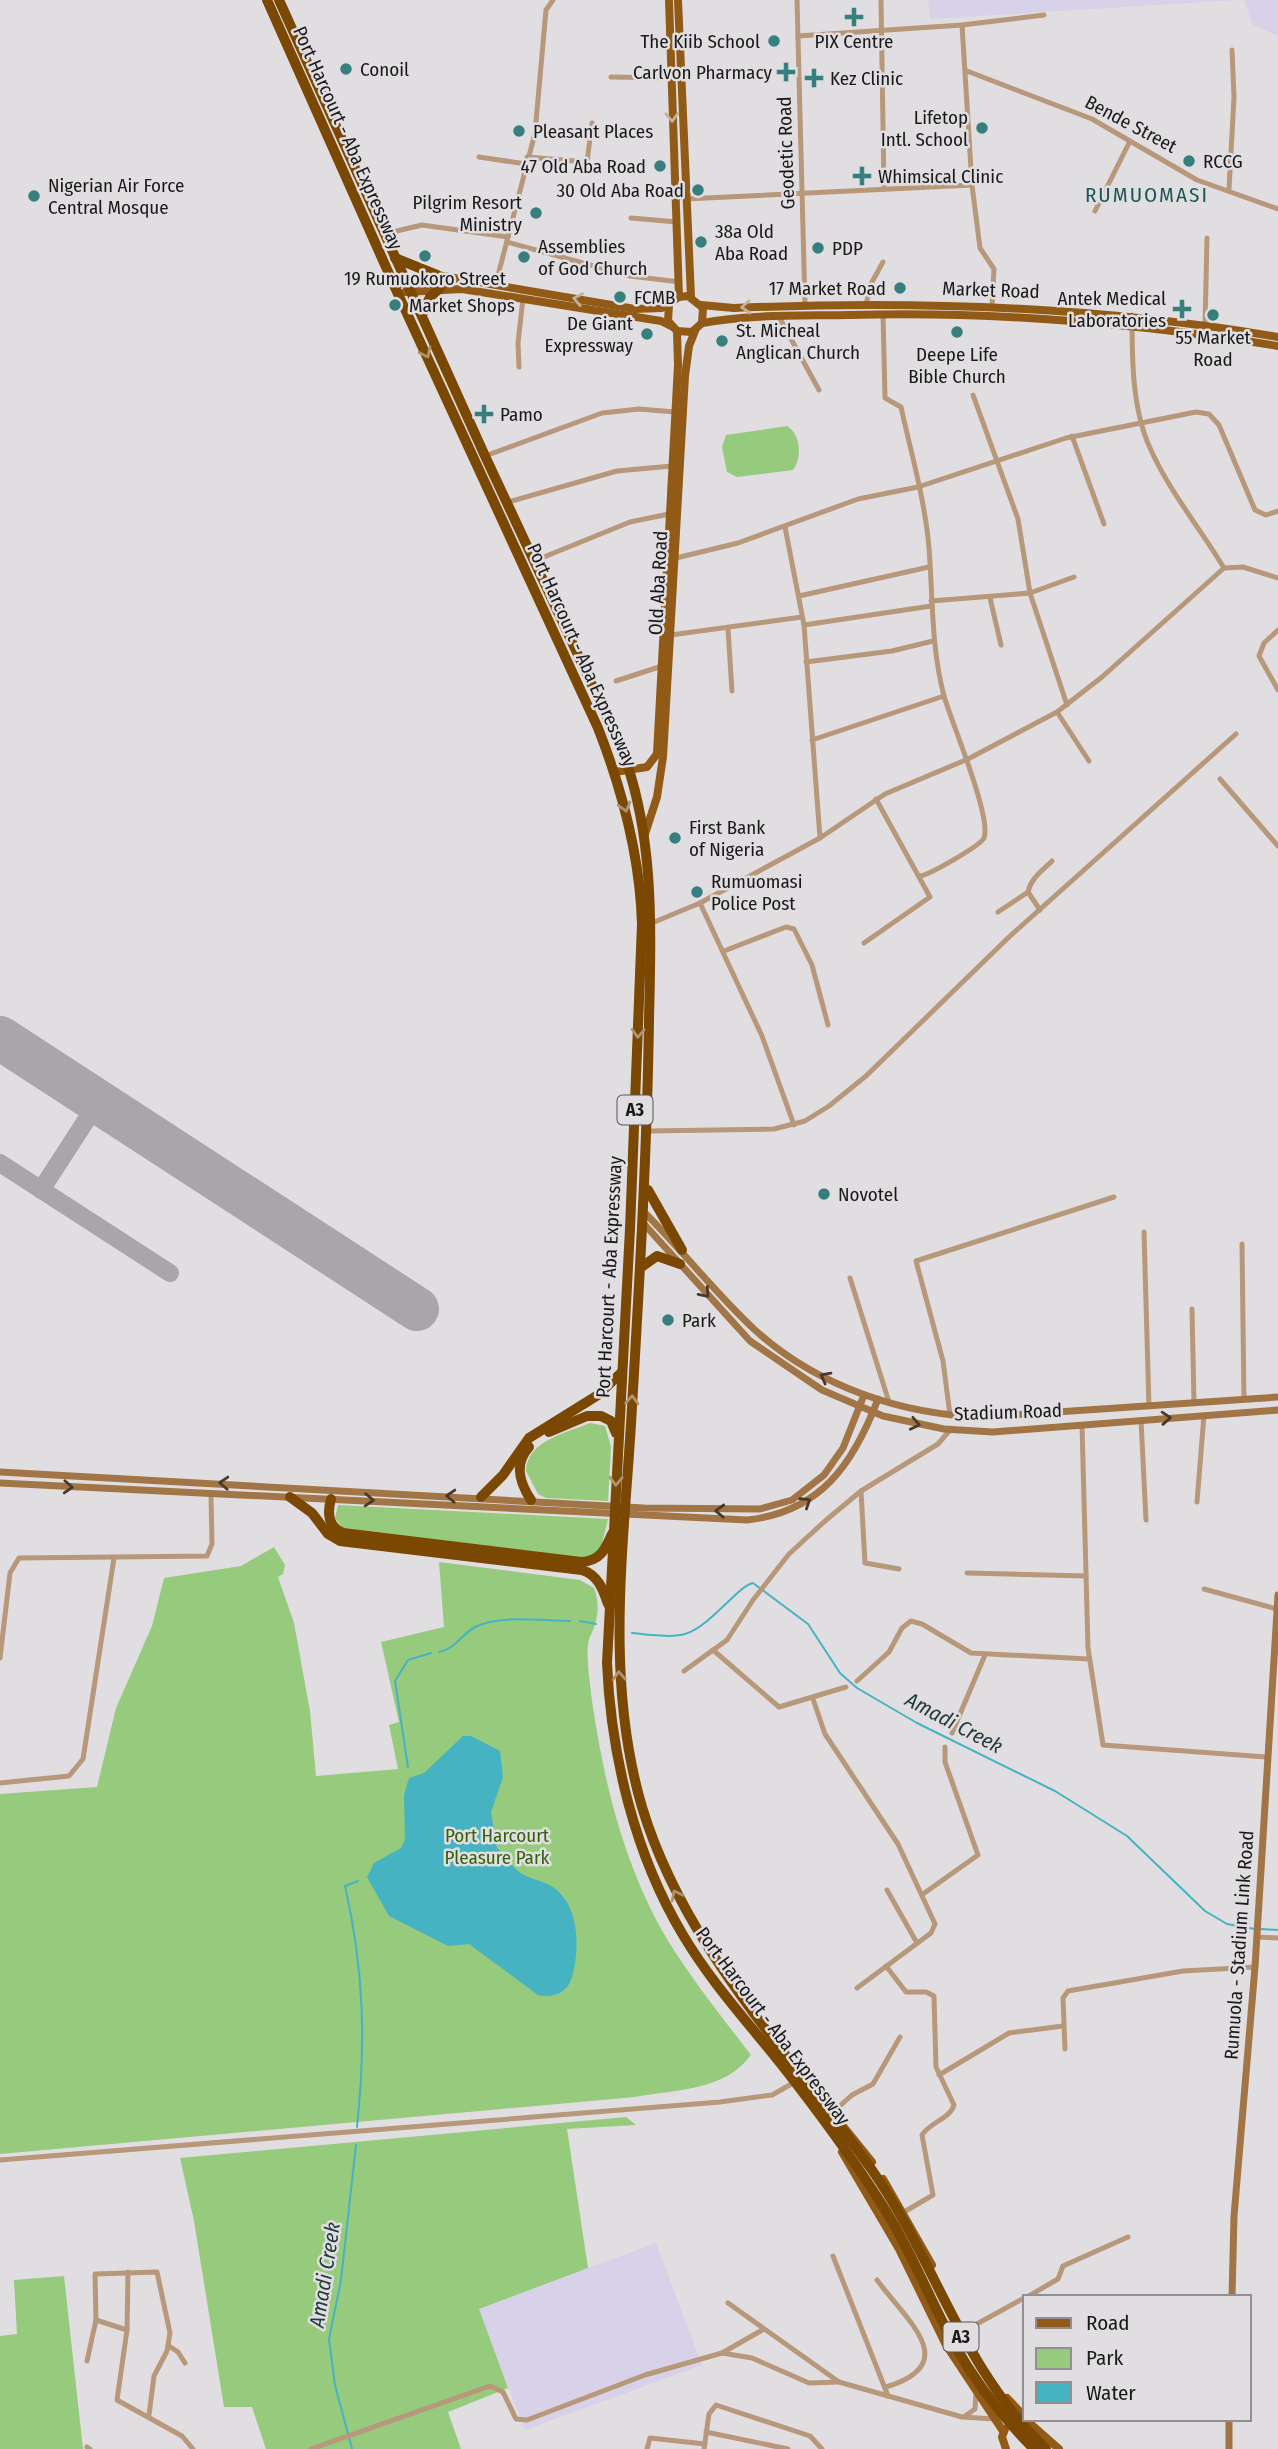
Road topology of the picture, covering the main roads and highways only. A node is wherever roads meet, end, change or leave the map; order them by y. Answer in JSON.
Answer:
{"nodes":[{"id":1,"x":267,"y":0,"type":"edge"},
{"id":2,"x":279,"y":0,"type":"edge"},
{"id":3,"x":669,"y":0,"type":"edge"},
{"id":4,"x":678,"y":0,"type":"edge"},
{"id":5,"x":395,"y":258,"type":"junction"},
{"id":6,"x":437,"y":275,"type":"junction"},
{"id":7,"x":408,"y":286,"type":"junction"},
{"id":8,"x":440,"y":288,"type":"junction"},
{"id":9,"x":396,"y":290,"type":"junction"},
{"id":10,"x":679,"y":297,"type":"junction"},
{"id":11,"x":691,"y":297,"type":"junction"},
{"id":12,"x":669,"y":305,"type":"junction"},
{"id":13,"x":701,"y":305,"type":"junction"},
{"id":14,"x":422,"y":315,"type":"junction"},
{"id":15,"x":1132,"y":320,"type":"junction"},
{"id":16,"x":702,"y":323,"type":"junction"},
{"id":17,"x":674,"y":329,"type":"junction"},
{"id":18,"x":695,"y":331,"type":"junction"},
{"id":19,"x":1278,"y":337,"type":"edge"},
{"id":20,"x":1278,"y":346,"type":"edge"},
{"id":21,"x":630,"y":769,"type":"junction"},
{"id":22,"x":615,"y":772,"type":"junction"},
{"id":23,"x":644,"y":837,"type":"junction"},
{"id":24,"x":646,"y":1186,"type":"junction"},
{"id":25,"x":644,"y":1218,"type":"junction"},
{"id":26,"x":682,"y":1251,"type":"junction"},
{"id":27,"x":680,"y":1264,"type":"junction"},
{"id":28,"x":640,"y":1269,"type":"junction"},
{"id":29,"x":622,"y":1372,"type":"junction"},
{"id":30,"x":864,"y":1395,"type":"junction"},
{"id":31,"x":1278,"y":1397,"type":"edge"},
{"id":32,"x":878,"y":1399,"type":"junction"},
{"id":33,"x":859,"y":1408,"type":"junction"},
{"id":34,"x":1278,"y":1410,"type":"edge"},
{"id":35,"x":873,"y":1413,"type":"junction"},
{"id":36,"x":618,"y":1440,"type":"junction"},
{"id":37,"x":0,"y":1472,"type":"edge"},
{"id":38,"x":0,"y":1483,"type":"edge"},
{"id":39,"x":290,"y":1497,"type":"junction"},
{"id":40,"x":481,"y":1497,"type":"junction"},
{"id":41,"x":331,"y":1499,"type":"junction"},
{"id":42,"x":531,"y":1500,"type":"junction"},
{"id":43,"x":592,"y":1509,"type":"junction"},
{"id":44,"x":643,"y":1512,"type":"junction"},
{"id":45,"x":614,"y":1530,"type":"junction"},
{"id":46,"x":1278,"y":1595,"type":"edge"},
{"id":47,"x":1277,"y":1609,"type":"edge"},
{"id":48,"x":609,"y":1610,"type":"junction"},
{"id":49,"x":836,"y":2140,"type":"junction"},
{"id":50,"x":897,"y":2213,"type":"junction"},
{"id":51,"x":1232,"y":2295,"type":"edge"},
{"id":52,"x":1023,"y":2415,"type":"edge"},
{"id":53,"x":1023,"y":2420,"type":"edge"},
{"id":54,"x":1028,"y":2421,"type":"edge"},
{"id":55,"x":1230,"y":2421,"type":"edge"},
{"id":56,"x":1003,"y":2431,"type":"junction"},
{"id":57,"x":1006,"y":2449,"type":"edge"},
{"id":58,"x":1034,"y":2449,"type":"edge"},
{"id":59,"x":1046,"y":2449,"type":"edge"},
{"id":60,"x":1059,"y":2449,"type":"edge"},
{"id":61,"x":1229,"y":2449,"type":"edge"}],
"edges":[{"from":1,"to":9,"type":"highway","name":"Port Harcourt - Aba Expressway","number":"A3"},
{"from":2,"to":5,"type":"highway","name":"Port Harcourt - Aba Expressway","number":"A3"},
{"from":3,"to":10,"type":"main road","one_way":true},
{"from":4,"to":11,"type":"main road"},
{"from":5,"to":6,"type":"highway"},
{"from":5,"to":7,"type":"highway","name":"Port Harcourt - Aba Expressway","number":"A3"},
{"from":6,"to":7,"type":"main road"},
{"from":12,"to":6,"type":"main road","one_way":true},
{"from":7,"to":8,"type":"main road"},
{"from":7,"to":9,"type":"main road"},
{"from":7,"to":14,"type":"highway","name":"Port Harcourt - Aba Expressway","number":"A3"},
{"from":8,"to":14,"type":"highway"},
{"from":8,"to":17,"type":"main road"},
{"from":9,"to":22,"type":"highway","name":"Port Harcourt - Aba Expressway","number":"A3","one_way":true},
{"from":10,"to":11,"type":"main road"},
{"from":10,"to":12,"type":"main road"},
{"from":11,"to":13,"type":"main road"},
{"from":12,"to":17,"type":"main road"},
{"from":15,"to":13,"type":"main road","name":"Market Road","one_way":true},
{"from":13,"to":16,"type":"main road"},
{"from":14,"to":21,"type":"highway","name":"Port Harcourt - Aba Expressway","number":"A3"},
{"from":15,"to":16,"type":"main road","name":"Market Road"},
{"from":15,"to":19,"type":"main road","name":"Market Road"},
{"from":15,"to":20,"type":"main road","name":"Market Road"},
{"from":16,"to":18,"type":"main road"},
{"from":17,"to":18,"type":"main road"},
{"from":17,"to":21,"type":"main road","name":"Old Aba Road"},
{"from":18,"to":23,"type":"main road","name":"Old Aba Road"},
{"from":21,"to":22,"type":"main road","name":"Old Aba Road"},
{"from":21,"to":23,"type":"highway","name":"Port Harcourt - Aba Expressway","number":"A3"},
{"from":22,"to":29,"type":"highway","name":"Port Harcourt - Aba Expressway","number":"A3","one_way":true},
{"from":23,"to":24,"type":"highway","name":"Port Harcourt - Aba Expressway","number":"A3"},
{"from":24,"to":25,"type":"highway","name":"Port Harcourt - Aba Expressway","number":"A3"},
{"from":24,"to":26,"type":"highway"},
{"from":25,"to":26,"type":"main road","name":"Stadium Road"},
{"from":25,"to":27,"type":"main road","name":"Stadium Road"},
{"from":25,"to":28,"type":"highway","name":"Port Harcourt - Aba Expressway","number":"A3"},
{"from":30,"to":26,"type":"main road","name":"Stadium Road","one_way":true},
{"from":27,"to":28,"type":"highway"},
{"from":27,"to":33,"type":"main road","name":"Stadium Road","one_way":true},
{"from":50,"to":28,"type":"highway","name":"Port Harcourt - Aba Expressway","number":"A3","one_way":true},
{"from":29,"to":36,"type":"highway","name":"Port Harcourt - Aba Expressway","number":"A3"},
{"from":29,"to":40,"type":"highway"},
{"from":30,"to":32,"type":"main road","name":"Stadium Road"},
{"from":30,"to":33,"type":"main road"},
{"from":31,"to":32,"type":"main road","name":"Stadium Road"},
{"from":32,"to":35,"type":"main road"},
{"from":33,"to":35,"type":"main road","name":"Stadium Road"},
{"from":33,"to":44,"type":"main road","one_way":true},
{"from":35,"to":34,"type":"main road","name":"Stadium Road","one_way":true},
{"from":44,"to":35,"type":"main road","one_way":true},
{"from":36,"to":42,"type":"highway"},
{"from":36,"to":45,"type":"highway","name":"Port Harcourt - Aba Expressway","number":"A3","one_way":true},
{"from":40,"to":37,"type":"main road","one_way":true},
{"from":38,"to":39,"type":"main road","one_way":true},
{"from":39,"to":41,"type":"main road"},
{"from":39,"to":48,"type":"highway"},
{"from":40,"to":42,"type":"main road"},
{"from":41,"to":43,"type":"main road","one_way":true},
{"from":41,"to":45,"type":"highway"},
{"from":42,"to":43,"type":"main road"},
{"from":43,"to":44,"type":"main road"},
{"from":45,"to":48,"type":"highway","name":"Port Harcourt - Aba Expressway","number":"A3"},
{"from":46,"to":47,"type":"main road","name":"Rumuola - Stadium Link Road"},
{"from":47,"to":51,"type":"main road","name":"Rumuola - Stadium Link Road"},
{"from":48,"to":49,"type":"highway","name":"Port Harcourt - Aba Expressway","number":"A3"},
{"from":49,"to":50,"type":"highway","name":"Port Harcourt - Aba Expressway","number":"A3"},
{"from":49,"to":56,"type":"main road"},
{"from":50,"to":52,"type":"main road"},
{"from":50,"to":58,"type":"highway","number":"A3"},
{"from":50,"to":59,"type":"highway","number":"A3"},
{"from":53,"to":56,"type":"main road"},
{"from":54,"to":60,"type":"main road"},
{"from":55,"to":61,"type":"main road"},
{"from":56,"to":57,"type":"main road"}]}
